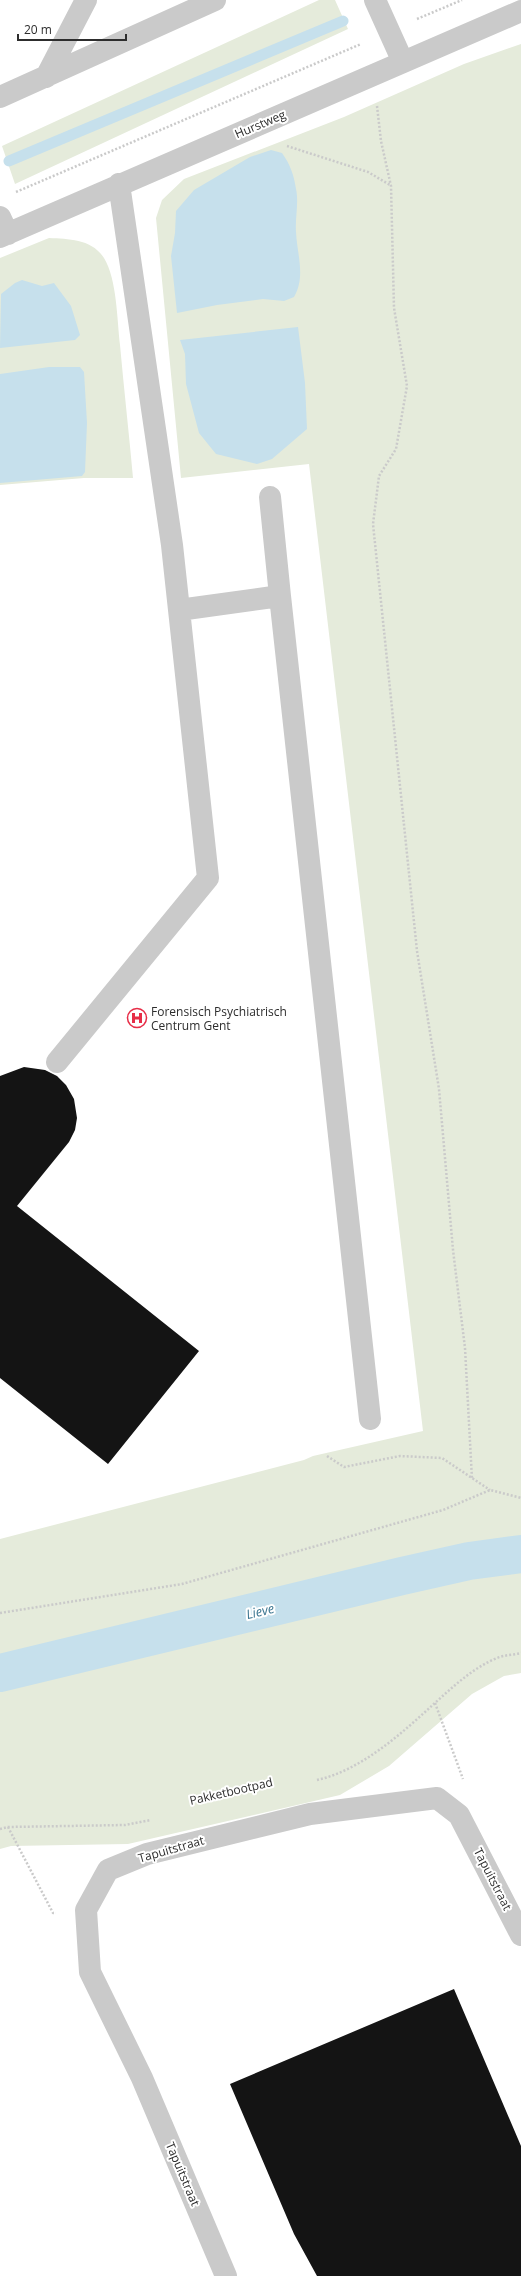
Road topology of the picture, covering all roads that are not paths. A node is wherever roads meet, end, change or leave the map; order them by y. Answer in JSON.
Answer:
{"nodes":[{"id":1,"x":86,"y":0,"type":"edge"},
{"id":2,"x":215,"y":0,"type":"edge"},
{"id":3,"x":375,"y":0,"type":"edge"},
{"id":4,"x":521,"y":10,"type":"edge"},
{"id":5,"x":403,"y":62,"type":"junction"},
{"id":6,"x":46,"y":77,"type":"junction"},
{"id":7,"x":0,"y":97,"type":"edge"},
{"id":8,"x":119,"y":184,"type":"junction"},
{"id":9,"x":3,"y":229,"type":"edge"},
{"id":10,"x":270,"y":497,"type":"dead end"},
{"id":11,"x":280,"y":596,"type":"junction"},
{"id":12,"x":179,"y":610,"type":"junction"},
{"id":13,"x":57,"y":1062,"type":"dead end"},
{"id":14,"x":370,"y":1420,"type":"dead end"},
{"id":15,"x":521,"y":1935,"type":"edge"},
{"id":16,"x":226,"y":2276,"type":"edge"}],
"edges":[{"from":1,"to":6,"type":"street"},
{"from":2,"to":6,"type":"street"},
{"from":3,"to":5,"type":"street"},
{"from":4,"to":5,"type":"street","name":"Hurstweg"},
{"from":5,"to":8,"type":"street","name":"Hurstweg"},
{"from":6,"to":7,"type":"street"},
{"from":8,"to":9,"type":"street","name":"Hurstweg"},
{"from":8,"to":12,"type":"street"},
{"from":10,"to":11,"type":"street"},
{"from":11,"to":12,"type":"street"},
{"from":11,"to":14,"type":"street"},
{"from":12,"to":13,"type":"street"},
{"from":15,"to":16,"type":"street","name":"Tapuitstraat"}]}
